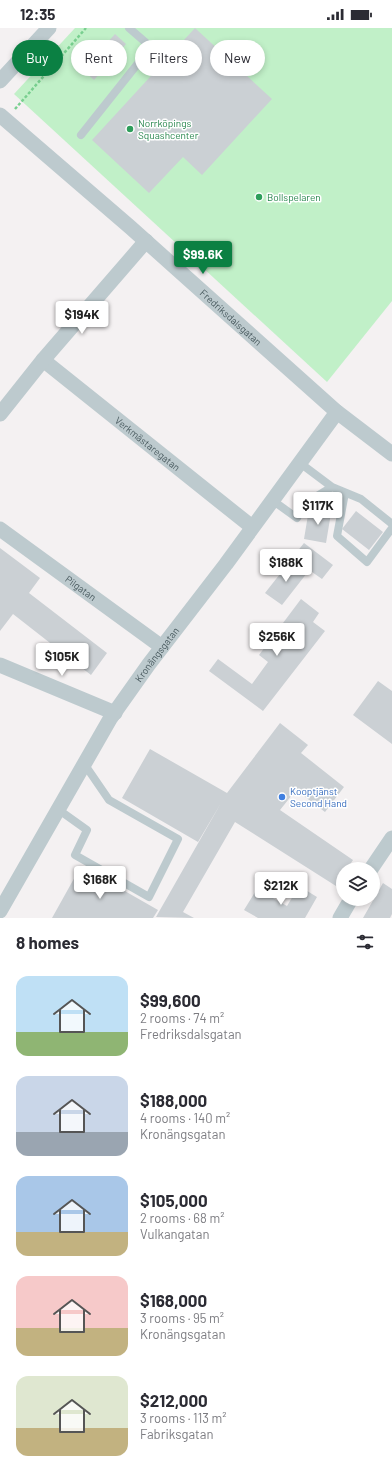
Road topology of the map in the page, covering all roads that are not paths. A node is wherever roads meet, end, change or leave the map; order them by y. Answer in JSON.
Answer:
{"nodes":[{"id":1,"x":49,"y":28,"type":"edge"},
{"id":2,"x":129,"y":28,"type":"edge"},
{"id":3,"x":0,"y":81,"type":"edge"},
{"id":4,"x":3,"y":117,"type":"edge"},
{"id":5,"x":81,"y":135,"type":"dead end"},
{"id":6,"x":146,"y":241,"type":"junction"},
{"id":7,"x":43,"y":360,"type":"junction"},
{"id":8,"x":337,"y":412,"type":"junction"},
{"id":9,"x":0,"y":414,"type":"edge"},
{"id":10,"x":392,"y":454,"type":"edge"},
{"id":11,"x":300,"y":463,"type":"junction"},
{"id":12,"x":332,"y":487,"type":"junction"},
{"id":13,"x":345,"y":492,"type":"junction"},
{"id":14,"x":272,"y":500,"type":"junction"},
{"id":15,"x":392,"y":524,"type":"edge"},
{"id":16,"x":252,"y":528,"type":"junction"},
{"id":17,"x":392,"y":528,"type":"edge"},
{"id":18,"x":0,"y":529,"type":"edge"},
{"id":19,"x":162,"y":647,"type":"junction"},
{"id":20,"x":0,"y":665,"type":"edge"},
{"id":21,"x":114,"y":713,"type":"junction"},
{"id":22,"x":85,"y":765,"type":"junction"},
{"id":23,"x":59,"y":810,"type":"junction"},
{"id":24,"x":392,"y":838,"type":"edge"},
{"id":25,"x":376,"y":862,"type":"edge"},
{"id":26,"x":347,"y":906,"type":"edge"},
{"id":27,"x":0,"y":911,"type":"edge"},
{"id":28,"x":340,"y":918,"type":"edge"}],
"edges":[{"from":1,"to":3,"type":"street"},
{"from":2,"to":5,"type":"lane"},
{"from":4,"to":6,"type":"street","name":"Fredriksdalsgatan"},
{"from":6,"to":7,"type":"street"},
{"from":6,"to":8,"type":"street","name":"Fredriksdalsgatan"},
{"from":7,"to":9,"type":"street"},
{"from":7,"to":16,"type":"street","name":"Verkmästaregatan"},
{"from":8,"to":10,"type":"street","name":"Fredriksdalsgatan"},
{"from":8,"to":11,"type":"street","name":"Kronängsgatan"},
{"from":11,"to":12,"type":"lane"},
{"from":11,"to":14,"type":"street","name":"Kronängsgatan"},
{"from":12,"to":13,"type":"lane"},
{"from":12,"to":14,"type":"lane"},
{"from":13,"to":15,"type":"lane"},
{"from":13,"to":17,"type":"lane"},
{"from":14,"to":16,"type":"street","name":"Kronängsgatan"},
{"from":16,"to":19,"type":"street","name":"Kronängsgatan"},
{"from":18,"to":19,"type":"street","name":"Pilgatan"},
{"from":19,"to":21,"type":"street","name":"Kronängsgatan"},
{"from":20,"to":21,"type":"street"},
{"from":21,"to":22,"type":"street","name":"Kronängsgatan"},
{"from":22,"to":23,"type":"street","name":"Kronängsgatan"},
{"from":22,"to":23,"type":"lane"},
{"from":23,"to":27,"type":"street","name":"Kronängsgatan"},
{"from":24,"to":25,"type":"street"},
{"from":26,"to":28,"type":"street"}]}
